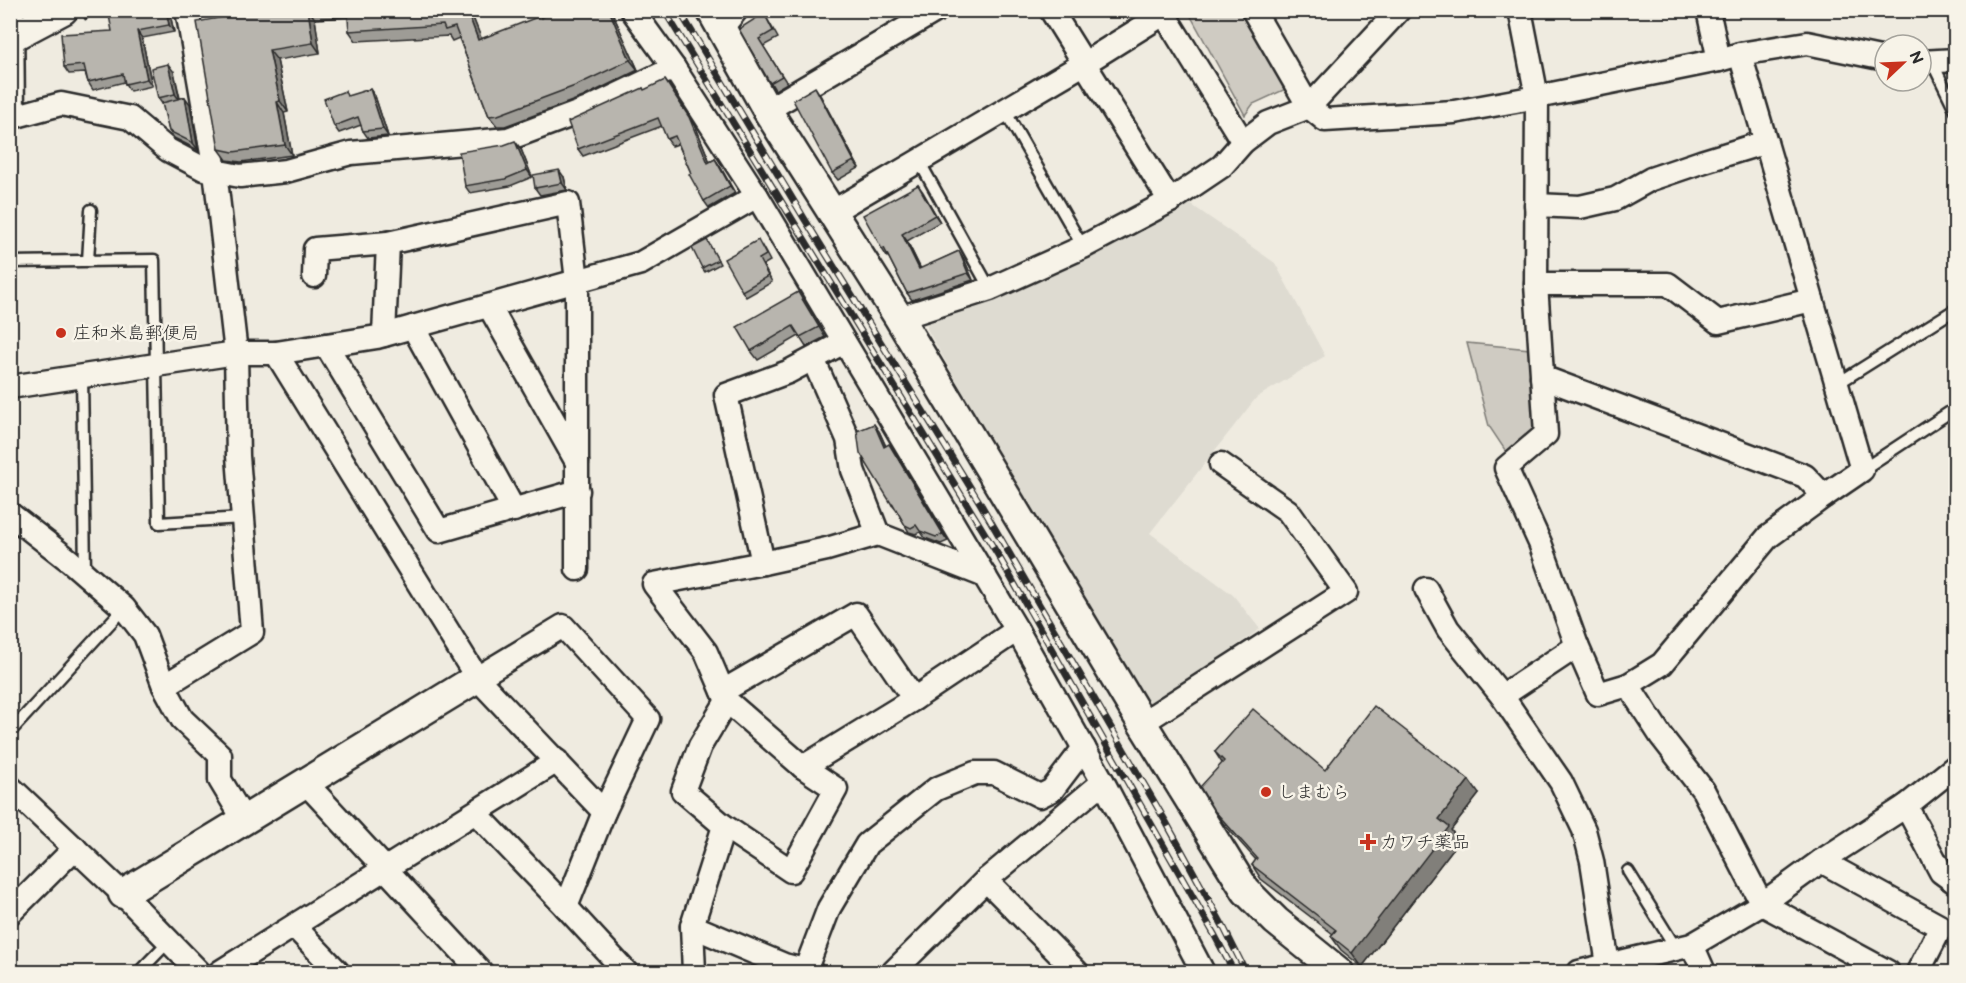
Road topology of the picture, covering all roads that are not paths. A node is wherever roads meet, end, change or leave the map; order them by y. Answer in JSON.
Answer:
{"nodes":[{"id":1,"x":63,"y":10,"type":"edge"},
{"id":2,"x":187,"y":10,"type":"edge"},
{"id":3,"x":632,"y":10,"type":"edge"},
{"id":4,"x":744,"y":10,"type":"edge"},
{"id":5,"x":937,"y":10,"type":"edge"},
{"id":6,"x":1051,"y":10,"type":"edge"},
{"id":7,"x":1253,"y":10,"type":"edge"},
{"id":8,"x":1398,"y":10,"type":"edge"},
{"id":9,"x":1520,"y":10,"type":"edge"},
{"id":10,"x":1708,"y":10,"type":"edge"},
{"id":11,"x":1167,"y":12,"type":"edge"},
{"id":12,"x":718,"y":22,"type":"edge"},
{"id":13,"x":12,"y":29,"type":"edge"},
{"id":14,"x":1730,"y":57,"type":"junction"},
{"id":15,"x":1873,"y":57,"type":"edge"},
{"id":16,"x":1956,"y":60,"type":"edge"},
{"id":17,"x":1933,"y":62,"type":"edge"},
{"id":18,"x":1085,"y":63,"type":"junction"},
{"id":19,"x":674,"y":68,"type":"junction"},
{"id":20,"x":1933,"y":72,"type":"edge"},
{"id":21,"x":1537,"y":97,"type":"junction"},
{"id":22,"x":1310,"y":108,"type":"junction"},
{"id":23,"x":767,"y":110,"type":"junction"},
{"id":24,"x":1005,"y":111,"type":"junction"},
{"id":25,"x":1956,"y":111,"type":"edge"},
{"id":26,"x":12,"y":118,"type":"edge"},
{"id":27,"x":1243,"y":142,"type":"junction"},
{"id":28,"x":1766,"y":142,"type":"junction"},
{"id":29,"x":919,"y":161,"type":"junction"},
{"id":30,"x":215,"y":171,"type":"junction"},
{"id":31,"x":758,"y":196,"type":"junction"},
{"id":32,"x":1170,"y":201,"type":"junction"},
{"id":33,"x":1536,"y":205,"type":"junction"},
{"id":34,"x":91,"y":210,"type":"dead end"},
{"id":35,"x":832,"y":212,"type":"junction"},
{"id":36,"x":388,"y":243,"type":"junction"},
{"id":37,"x":1083,"y":247,"type":"junction"},
{"id":38,"x":88,"y":261,"type":"junction"},
{"id":39,"x":10,"y":262,"type":"edge"},
{"id":40,"x":314,"y":276,"type":"dead end"},
{"id":41,"x":577,"y":281,"type":"junction"},
{"id":42,"x":1536,"y":284,"type":"junction"},
{"id":43,"x":990,"y":289,"type":"junction"},
{"id":44,"x":1812,"y":300,"type":"junction"},
{"id":45,"x":489,"y":306,"type":"junction"},
{"id":46,"x":1956,"y":309,"type":"edge"},
{"id":47,"x":899,"y":318,"type":"junction"},
{"id":48,"x":413,"y":327,"type":"junction"},
{"id":49,"x":384,"y":335,"type":"junction"},
{"id":50,"x":844,"y":342,"type":"junction"},
{"id":51,"x":326,"y":345,"type":"junction"},
{"id":52,"x":236,"y":353,"type":"junction"},
{"id":53,"x":276,"y":353,"type":"junction"},
{"id":54,"x":813,"y":359,"type":"junction"},
{"id":55,"x":155,"y":366,"type":"junction"},
{"id":56,"x":82,"y":376,"type":"junction"},
{"id":57,"x":1542,"y":377,"type":"junction"},
{"id":58,"x":1837,"y":384,"type":"junction"},
{"id":59,"x":10,"y":387,"type":"edge"},
{"id":60,"x":1956,"y":408,"type":"edge"},
{"id":61,"x":578,"y":463,"type":"junction"},
{"id":62,"x":1221,"y":464,"type":"dead end"},
{"id":63,"x":1862,"y":470,"type":"junction"},
{"id":64,"x":578,"y":491,"type":"junction"},
{"id":65,"x":1824,"y":496,"type":"junction"},
{"id":66,"x":514,"y":510,"type":"junction"},
{"id":67,"x":10,"y":514,"type":"edge"},
{"id":68,"x":243,"y":519,"type":"junction"},
{"id":69,"x":878,"y":534,"type":"junction"},
{"id":70,"x":763,"y":563,"type":"junction"},
{"id":71,"x":577,"y":569,"type":"dead end"},
{"id":72,"x":85,"y":574,"type":"junction"},
{"id":73,"x":985,"y":576,"type":"junction"},
{"id":74,"x":1426,"y":589,"type":"dead end"},
{"id":75,"x":124,"y":608,"type":"junction"},
{"id":76,"x":1017,"y":630,"type":"junction"},
{"id":77,"x":1577,"y":646,"type":"junction"},
{"id":78,"x":477,"y":678,"type":"junction"},
{"id":79,"x":164,"y":686,"type":"junction"},
{"id":80,"x":1628,"y":686,"type":"junction"},
{"id":81,"x":725,"y":696,"type":"junction"},
{"id":82,"x":1502,"y":696,"type":"junction"},
{"id":83,"x":914,"y":699,"type":"junction"},
{"id":84,"x":1143,"y":723,"type":"junction"},
{"id":85,"x":10,"y":732,"type":"edge"},
{"id":86,"x":1084,"y":748,"type":"junction"},
{"id":87,"x":557,"y":760,"type":"junction"},
{"id":88,"x":1956,"y":766,"type":"edge"},
{"id":89,"x":803,"y":768,"type":"junction"},
{"id":90,"x":305,"y":782,"type":"junction"},
{"id":91,"x":1103,"y":782,"type":"junction"},
{"id":92,"x":10,"y":787,"type":"edge"},
{"id":93,"x":1906,"y":806,"type":"junction"},
{"id":94,"x":604,"y":812,"type":"junction"},
{"id":95,"x":476,"y":813,"type":"junction"},
{"id":96,"x":244,"y":820,"type":"junction"},
{"id":97,"x":724,"y":826,"type":"junction"},
{"id":98,"x":75,"y":848,"type":"junction"},
{"id":99,"x":1821,"y":861,"type":"junction"},
{"id":100,"x":386,"y":869,"type":"junction"},
{"id":101,"x":1628,"y":871,"type":"dead end"},
{"id":102,"x":986,"y":880,"type":"junction"},
{"id":103,"x":1956,"y":883,"type":"edge"},
{"id":104,"x":123,"y":894,"type":"junction"},
{"id":105,"x":1762,"y":904,"type":"junction"},
{"id":106,"x":566,"y":907,"type":"junction"},
{"id":107,"x":10,"y":913,"type":"edge"},
{"id":108,"x":294,"y":926,"type":"junction"},
{"id":109,"x":692,"y":926,"type":"junction"},
{"id":110,"x":169,"y":941,"type":"junction"},
{"id":111,"x":1684,"y":948,"type":"junction"},
{"id":112,"x":1608,"y":965,"type":"junction"},
{"id":113,"x":905,"y":969,"type":"edge"},
{"id":114,"x":139,"y":972,"type":"edge"},
{"id":115,"x":199,"y":972,"type":"edge"},
{"id":116,"x":219,"y":972,"type":"edge"},
{"id":117,"x":338,"y":972,"type":"edge"},
{"id":118,"x":481,"y":972,"type":"edge"},
{"id":119,"x":626,"y":972,"type":"edge"},
{"id":120,"x":694,"y":972,"type":"edge"},
{"id":121,"x":808,"y":972,"type":"edge"},
{"id":122,"x":1077,"y":972,"type":"edge"},
{"id":123,"x":1203,"y":972,"type":"edge"},
{"id":124,"x":1339,"y":972,"type":"edge"},
{"id":125,"x":1579,"y":972,"type":"edge"},
{"id":126,"x":1704,"y":972,"type":"edge"},
{"id":127,"x":1888,"y":972,"type":"edge"},
{"id":128,"x":1918,"y":972,"type":"edge"}],
"edges":[{"from":1,"to":13,"type":"street"},
{"from":2,"to":30,"type":"street"},
{"from":3,"to":19,"type":"street"},
{"from":4,"to":12,"type":"lane"},
{"from":5,"to":23,"type":"street"},
{"from":6,"to":18,"type":"street"},
{"from":7,"to":22,"type":"street"},
{"from":8,"to":22,"type":"street"},
{"from":9,"to":21,"type":"street"},
{"from":10,"to":14,"type":"street"},
{"from":11,"to":18,"type":"street"},
{"from":11,"to":27,"type":"street"},
{"from":12,"to":23,"type":"street"},
{"from":13,"to":26,"type":"street"},
{"from":14,"to":15,"type":"street"},
{"from":14,"to":21,"type":"street"},
{"from":14,"to":28,"type":"street"},
{"from":16,"to":17,"type":"street"},
{"from":18,"to":24,"type":"street"},
{"from":18,"to":32,"type":"street"},
{"from":19,"to":30,"type":"street"},
{"from":19,"to":31,"type":"street"},
{"from":20,"to":25,"type":"lane"},
{"from":21,"to":22,"type":"street"},
{"from":21,"to":33,"type":"street"},
{"from":22,"to":27,"type":"street"},
{"from":23,"to":35,"type":"street"},
{"from":24,"to":29,"type":"street"},
{"from":24,"to":37,"type":"lane"},
{"from":26,"to":30,"type":"street"},
{"from":27,"to":32,"type":"street"},
{"from":28,"to":33,"type":"street"},
{"from":28,"to":44,"type":"street"},
{"from":29,"to":35,"type":"street"},
{"from":29,"to":43,"type":"lane"},
{"from":30,"to":52,"type":"street"},
{"from":31,"to":41,"type":"street"},
{"from":31,"to":50,"type":"street"},
{"from":32,"to":37,"type":"street"},
{"from":33,"to":42,"type":"street"},
{"from":34,"to":38,"type":"lane"},
{"from":35,"to":47,"type":"street"},
{"from":36,"to":40,"type":"street"},
{"from":36,"to":41,"type":"street"},
{"from":36,"to":49,"type":"street"},
{"from":37,"to":43,"type":"street"},
{"from":38,"to":39,"type":"lane"},
{"from":38,"to":55,"type":"lane"},
{"from":41,"to":45,"type":"street"},
{"from":41,"to":61,"type":"street"},
{"from":42,"to":44,"type":"street"},
{"from":42,"to":57,"type":"street"},
{"from":43,"to":47,"type":"street"},
{"from":44,"to":58,"type":"street"},
{"from":45,"to":48,"type":"street"},
{"from":45,"to":61,"type":"street"},
{"from":46,"to":58,"type":"lane"},
{"from":47,"to":84,"type":"street"},
{"from":48,"to":49,"type":"street"},
{"from":48,"to":66,"type":"street"},
{"from":49,"to":51,"type":"street"},
{"from":50,"to":54,"type":"street"},
{"from":50,"to":73,"type":"street"},
{"from":51,"to":53,"type":"street"},
{"from":51,"to":66,"type":"street"},
{"from":52,"to":53,"type":"street"},
{"from":52,"to":55,"type":"street"},
{"from":52,"to":68,"type":"street"},
{"from":53,"to":78,"type":"street"},
{"from":54,"to":69,"type":"street"},
{"from":54,"to":70,"type":"street"},
{"from":55,"to":56,"type":"street"},
{"from":55,"to":68,"type":"lane"},
{"from":56,"to":59,"type":"street"},
{"from":56,"to":72,"type":"lane"},
{"from":57,"to":65,"type":"street"},
{"from":57,"to":77,"type":"street"},
{"from":58,"to":63,"type":"street"},
{"from":60,"to":63,"type":"lane"},
{"from":61,"to":64,"type":"street"},
{"from":62,"to":84,"type":"street"},
{"from":63,"to":65,"type":"street"},
{"from":64,"to":66,"type":"street"},
{"from":64,"to":71,"type":"street"},
{"from":65,"to":80,"type":"street"},
{"from":67,"to":72,"type":"street"},
{"from":68,"to":79,"type":"street"},
{"from":69,"to":70,"type":"street"},
{"from":69,"to":73,"type":"street"},
{"from":70,"to":81,"type":"street"},
{"from":72,"to":75,"type":"street"},
{"from":73,"to":76,"type":"street"},
{"from":74,"to":82,"type":"street"},
{"from":75,"to":79,"type":"street"},
{"from":75,"to":85,"type":"lane"},
{"from":76,"to":83,"type":"street"},
{"from":76,"to":86,"type":"street"},
{"from":77,"to":80,"type":"street"},
{"from":77,"to":82,"type":"street"},
{"from":78,"to":87,"type":"street"},
{"from":78,"to":90,"type":"street"},
{"from":78,"to":94,"type":"street"},
{"from":79,"to":96,"type":"street"},
{"from":80,"to":105,"type":"street"},
{"from":81,"to":83,"type":"street"},
{"from":81,"to":89,"type":"street"},
{"from":81,"to":97,"type":"street"},
{"from":82,"to":112,"type":"street"},
{"from":83,"to":89,"type":"street"},
{"from":84,"to":124,"type":"street"},
{"from":86,"to":91,"type":"street"},
{"from":86,"to":121,"type":"street"},
{"from":87,"to":94,"type":"street"},
{"from":87,"to":95,"type":"street"},
{"from":88,"to":93,"type":"street"},
{"from":89,"to":97,"type":"street"},
{"from":90,"to":96,"type":"street"},
{"from":90,"to":100,"type":"street"},
{"from":91,"to":102,"type":"street"},
{"from":91,"to":123,"type":"street"},
{"from":92,"to":98,"type":"street"},
{"from":93,"to":99,"type":"street"},
{"from":93,"to":103,"type":"street"},
{"from":94,"to":106,"type":"street"},
{"from":95,"to":100,"type":"street"},
{"from":95,"to":106,"type":"street"},
{"from":96,"to":104,"type":"street"},
{"from":97,"to":109,"type":"street"},
{"from":98,"to":104,"type":"street"},
{"from":98,"to":107,"type":"street"},
{"from":99,"to":105,"type":"street"},
{"from":99,"to":128,"type":"street"},
{"from":100,"to":108,"type":"street"},
{"from":100,"to":118,"type":"street"},
{"from":101,"to":111,"type":"lane"},
{"from":102,"to":113,"type":"street"},
{"from":102,"to":122,"type":"street"},
{"from":104,"to":110,"type":"street"},
{"from":105,"to":111,"type":"street"},
{"from":105,"to":127,"type":"street"},
{"from":106,"to":119,"type":"street"},
{"from":108,"to":116,"type":"street"},
{"from":108,"to":117,"type":"street"},
{"from":109,"to":120,"type":"street"},
{"from":109,"to":121,"type":"street"},
{"from":110,"to":114,"type":"lane"},
{"from":110,"to":115,"type":"street"},
{"from":111,"to":112,"type":"street"},
{"from":111,"to":126,"type":"street"},
{"from":112,"to":125,"type":"street"}]}
